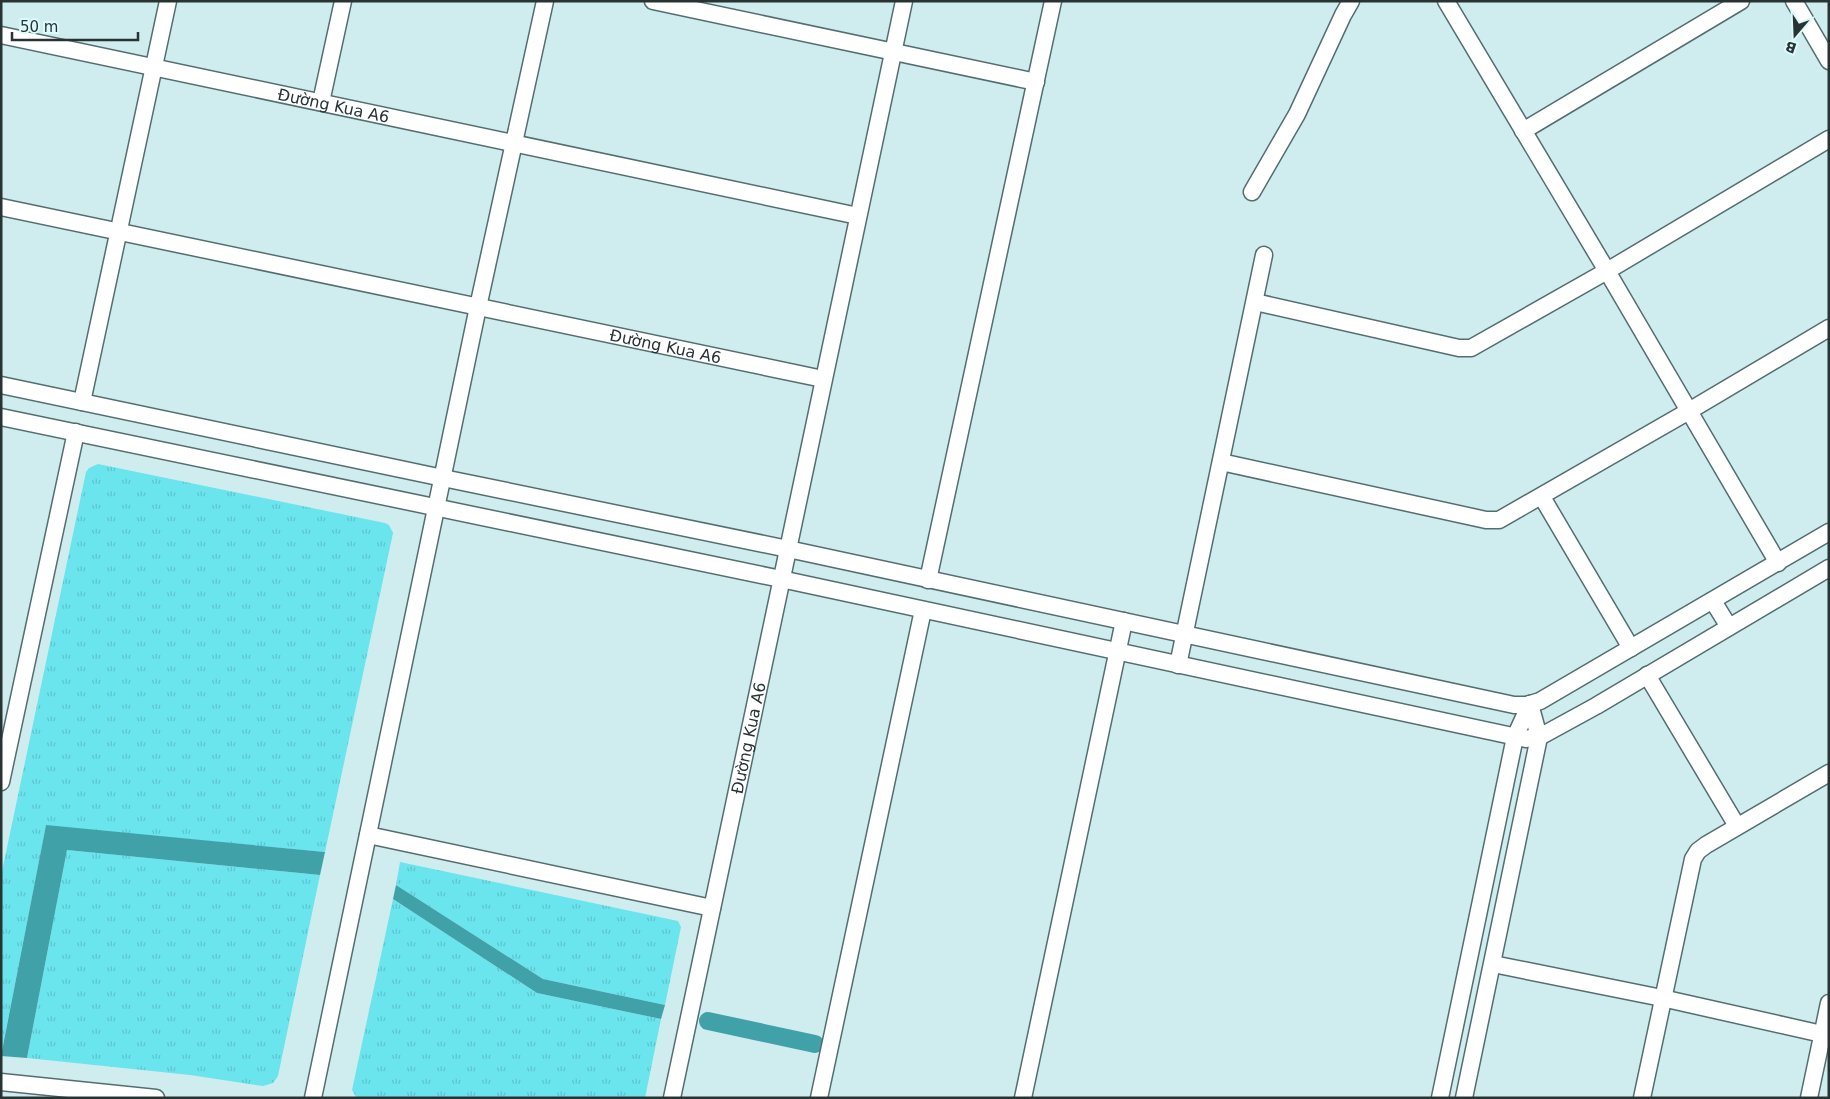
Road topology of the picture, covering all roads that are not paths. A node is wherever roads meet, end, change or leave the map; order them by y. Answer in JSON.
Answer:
{"nodes":[{"id":1,"x":168,"y":1,"type":"edge"},
{"id":2,"x":343,"y":1,"type":"edge"},
{"id":3,"x":545,"y":1,"type":"edge"},
{"id":4,"x":653,"y":1,"type":"edge"},
{"id":5,"x":904,"y":1,"type":"edge"},
{"id":6,"x":1053,"y":1,"type":"edge"},
{"id":7,"x":1351,"y":1,"type":"edge"},
{"id":8,"x":1446,"y":1,"type":"edge"},
{"id":9,"x":1741,"y":1,"type":"edge"},
{"id":10,"x":1794,"y":1,"type":"edge"},
{"id":11,"x":1,"y":35,"type":"edge"},
{"id":12,"x":893,"y":52,"type":"junction"},
{"id":13,"x":1829,"y":61,"type":"edge"},
{"id":14,"x":154,"y":67,"type":"junction"},
{"id":15,"x":1036,"y":82,"type":"junction"},
{"id":16,"x":322,"y":102,"type":"junction"},
{"id":17,"x":1522,"y":130,"type":"junction"},
{"id":18,"x":1829,"y":139,"type":"edge"},
{"id":19,"x":515,"y":143,"type":"junction"},
{"id":20,"x":1252,"y":192,"type":"dead end"},
{"id":21,"x":1,"y":207,"type":"edge"},
{"id":22,"x":858,"y":216,"type":"junction"},
{"id":23,"x":118,"y":232,"type":"junction"},
{"id":24,"x":1264,"y":255,"type":"dead end"},
{"id":25,"x":1607,"y":271,"type":"junction"},
{"id":26,"x":1254,"y":302,"type":"junction"},
{"id":27,"x":478,"y":307,"type":"junction"},
{"id":28,"x":1829,"y":328,"type":"edge"},
{"id":29,"x":824,"y":379,"type":"junction"},
{"id":30,"x":1,"y":385,"type":"edge"},
{"id":31,"x":82,"y":402,"type":"junction"},
{"id":32,"x":1689,"y":411,"type":"junction"},
{"id":33,"x":1,"y":417,"type":"edge"},
{"id":34,"x":76,"y":432,"type":"junction"},
{"id":35,"x":1221,"y":462,"type":"junction"},
{"id":36,"x":443,"y":478,"type":"junction"},
{"id":37,"x":1542,"y":497,"type":"junction"},
{"id":38,"x":437,"y":507,"type":"junction"},
{"id":39,"x":1829,"y":532,"type":"edge"},
{"id":40,"x":788,"y":549,"type":"junction"},
{"id":41,"x":1778,"y":563,"type":"junction"},
{"id":42,"x":1829,"y":568,"type":"edge"},
{"id":43,"x":781,"y":579,"type":"junction"},
{"id":44,"x":928,"y":580,"type":"junction"},
{"id":45,"x":1712,"y":601,"type":"junction"},
{"id":46,"x":923,"y":610,"type":"junction"},
{"id":47,"x":1124,"y":621,"type":"junction"},
{"id":48,"x":1729,"y":628,"type":"junction"},
{"id":49,"x":1184,"y":634,"type":"junction"},
{"id":50,"x":1631,"y":648,"type":"junction"},
{"id":51,"x":1117,"y":652,"type":"junction"},
{"id":52,"x":1178,"y":665,"type":"junction"},
{"id":53,"x":1647,"y":676,"type":"junction"},
{"id":54,"x":1530,"y":704,"type":"junction"},
{"id":55,"x":1539,"y":736,"type":"junction"},
{"id":56,"x":1515,"y":737,"type":"junction"},
{"id":57,"x":4,"y":758,"type":"edge"},
{"id":58,"x":1829,"y":773,"type":"edge"},
{"id":59,"x":1,"y":782,"type":"edge"},
{"id":60,"x":1737,"y":826,"type":"junction"},
{"id":61,"x":368,"y":835,"type":"junction"},
{"id":62,"x":712,"y":908,"type":"junction"},
{"id":63,"x":1493,"y":964,"type":"junction"},
{"id":64,"x":1662,"y":998,"type":"junction"},
{"id":65,"x":1829,"y":1003,"type":"edge"},
{"id":66,"x":1822,"y":1034,"type":"junction"},
{"id":67,"x":1,"y":1082,"type":"edge"},
{"id":68,"x":156,"y":1098,"type":"edge"},
{"id":69,"x":313,"y":1098,"type":"edge"},
{"id":70,"x":672,"y":1098,"type":"edge"},
{"id":71,"x":819,"y":1098,"type":"edge"},
{"id":72,"x":1023,"y":1098,"type":"edge"},
{"id":73,"x":1440,"y":1098,"type":"edge"},
{"id":74,"x":1464,"y":1098,"type":"edge"},
{"id":75,"x":1642,"y":1098,"type":"edge"},
{"id":76,"x":1809,"y":1098,"type":"edge"}],
"edges":[{"from":1,"to":14,"type":"street"},
{"from":2,"to":16,"type":"street"},
{"from":3,"to":19,"type":"street"},
{"from":4,"to":12,"type":"street"},
{"from":5,"to":12,"type":"street","name":"Đường Kua A6"},
{"from":6,"to":15,"type":"street"},
{"from":7,"to":20,"type":"street"},
{"from":8,"to":17,"type":"street"},
{"from":9,"to":17,"type":"street"},
{"from":10,"to":13,"type":"street"},
{"from":11,"to":14,"type":"street","name":"Đường Kua A6"},
{"from":12,"to":15,"type":"street"},
{"from":12,"to":22,"type":"street","name":"Đường Kua A6"},
{"from":14,"to":16,"type":"street","name":"Đường Kua A6"},
{"from":14,"to":23,"type":"street"},
{"from":15,"to":44,"type":"street"},
{"from":16,"to":19,"type":"street","name":"Đường Kua A6"},
{"from":17,"to":25,"type":"street"},
{"from":18,"to":25,"type":"street"},
{"from":19,"to":22,"type":"street","name":"Đường Kua A6"},
{"from":19,"to":27,"type":"street"},
{"from":21,"to":23,"type":"street","name":"Đường Kua A6"},
{"from":22,"to":29,"type":"street","name":"Đường Kua A6"},
{"from":23,"to":27,"type":"street","name":"Đường Kua A6"},
{"from":23,"to":31,"type":"street"},
{"from":24,"to":26,"type":"street"},
{"from":25,"to":26,"type":"street"},
{"from":25,"to":32,"type":"street"},
{"from":26,"to":35,"type":"street"},
{"from":27,"to":29,"type":"street","name":"Đường Kua A6"},
{"from":27,"to":36,"type":"street"},
{"from":28,"to":32,"type":"street"},
{"from":29,"to":40,"type":"street","name":"Đường Kua A6"},
{"from":30,"to":31,"type":"street"},
{"from":31,"to":36,"type":"street"},
{"from":32,"to":37,"type":"street"},
{"from":32,"to":41,"type":"street"},
{"from":33,"to":34,"type":"street"},
{"from":34,"to":38,"type":"street"},
{"from":34,"to":57,"type":"street"},
{"from":35,"to":37,"type":"street"},
{"from":35,"to":49,"type":"street"},
{"from":36,"to":38,"type":"street"},
{"from":36,"to":40,"type":"street"},
{"from":37,"to":50,"type":"street"},
{"from":38,"to":43,"type":"street"},
{"from":38,"to":61,"type":"street"},
{"from":39,"to":41,"type":"street"},
{"from":40,"to":43,"type":"street","name":"Đường Kua A6"},
{"from":40,"to":44,"type":"street"},
{"from":41,"to":45,"type":"street"},
{"from":42,"to":48,"type":"street"},
{"from":43,"to":46,"type":"street"},
{"from":43,"to":62,"type":"street","name":"Đường Kua A6"},
{"from":44,"to":47,"type":"street"},
{"from":45,"to":48,"type":"street"},
{"from":45,"to":50,"type":"street"},
{"from":46,"to":51,"type":"street"},
{"from":46,"to":71,"type":"street"},
{"from":47,"to":49,"type":"street"},
{"from":47,"to":51,"type":"street"},
{"from":48,"to":53,"type":"street"},
{"from":49,"to":52,"type":"street"},
{"from":49,"to":54,"type":"street"},
{"from":50,"to":54,"type":"street"},
{"from":51,"to":52,"type":"street"},
{"from":51,"to":72,"type":"street"},
{"from":52,"to":56,"type":"street"},
{"from":53,"to":55,"type":"street"},
{"from":53,"to":60,"type":"street"},
{"from":54,"to":55,"type":"street"},
{"from":54,"to":56,"type":"street"},
{"from":55,"to":56,"type":"street"},
{"from":55,"to":63,"type":"street"},
{"from":56,"to":73,"type":"street"},
{"from":57,"to":59,"type":"street"},
{"from":58,"to":60,"type":"street"},
{"from":60,"to":64,"type":"street"},
{"from":61,"to":62,"type":"street"},
{"from":61,"to":69,"type":"street"},
{"from":62,"to":70,"type":"street","name":"Đường Kua A6"},
{"from":63,"to":64,"type":"street"},
{"from":63,"to":74,"type":"street"},
{"from":64,"to":66,"type":"street"},
{"from":64,"to":75,"type":"street"},
{"from":65,"to":66,"type":"street"},
{"from":66,"to":76,"type":"street"},
{"from":67,"to":68,"type":"street"}]}
